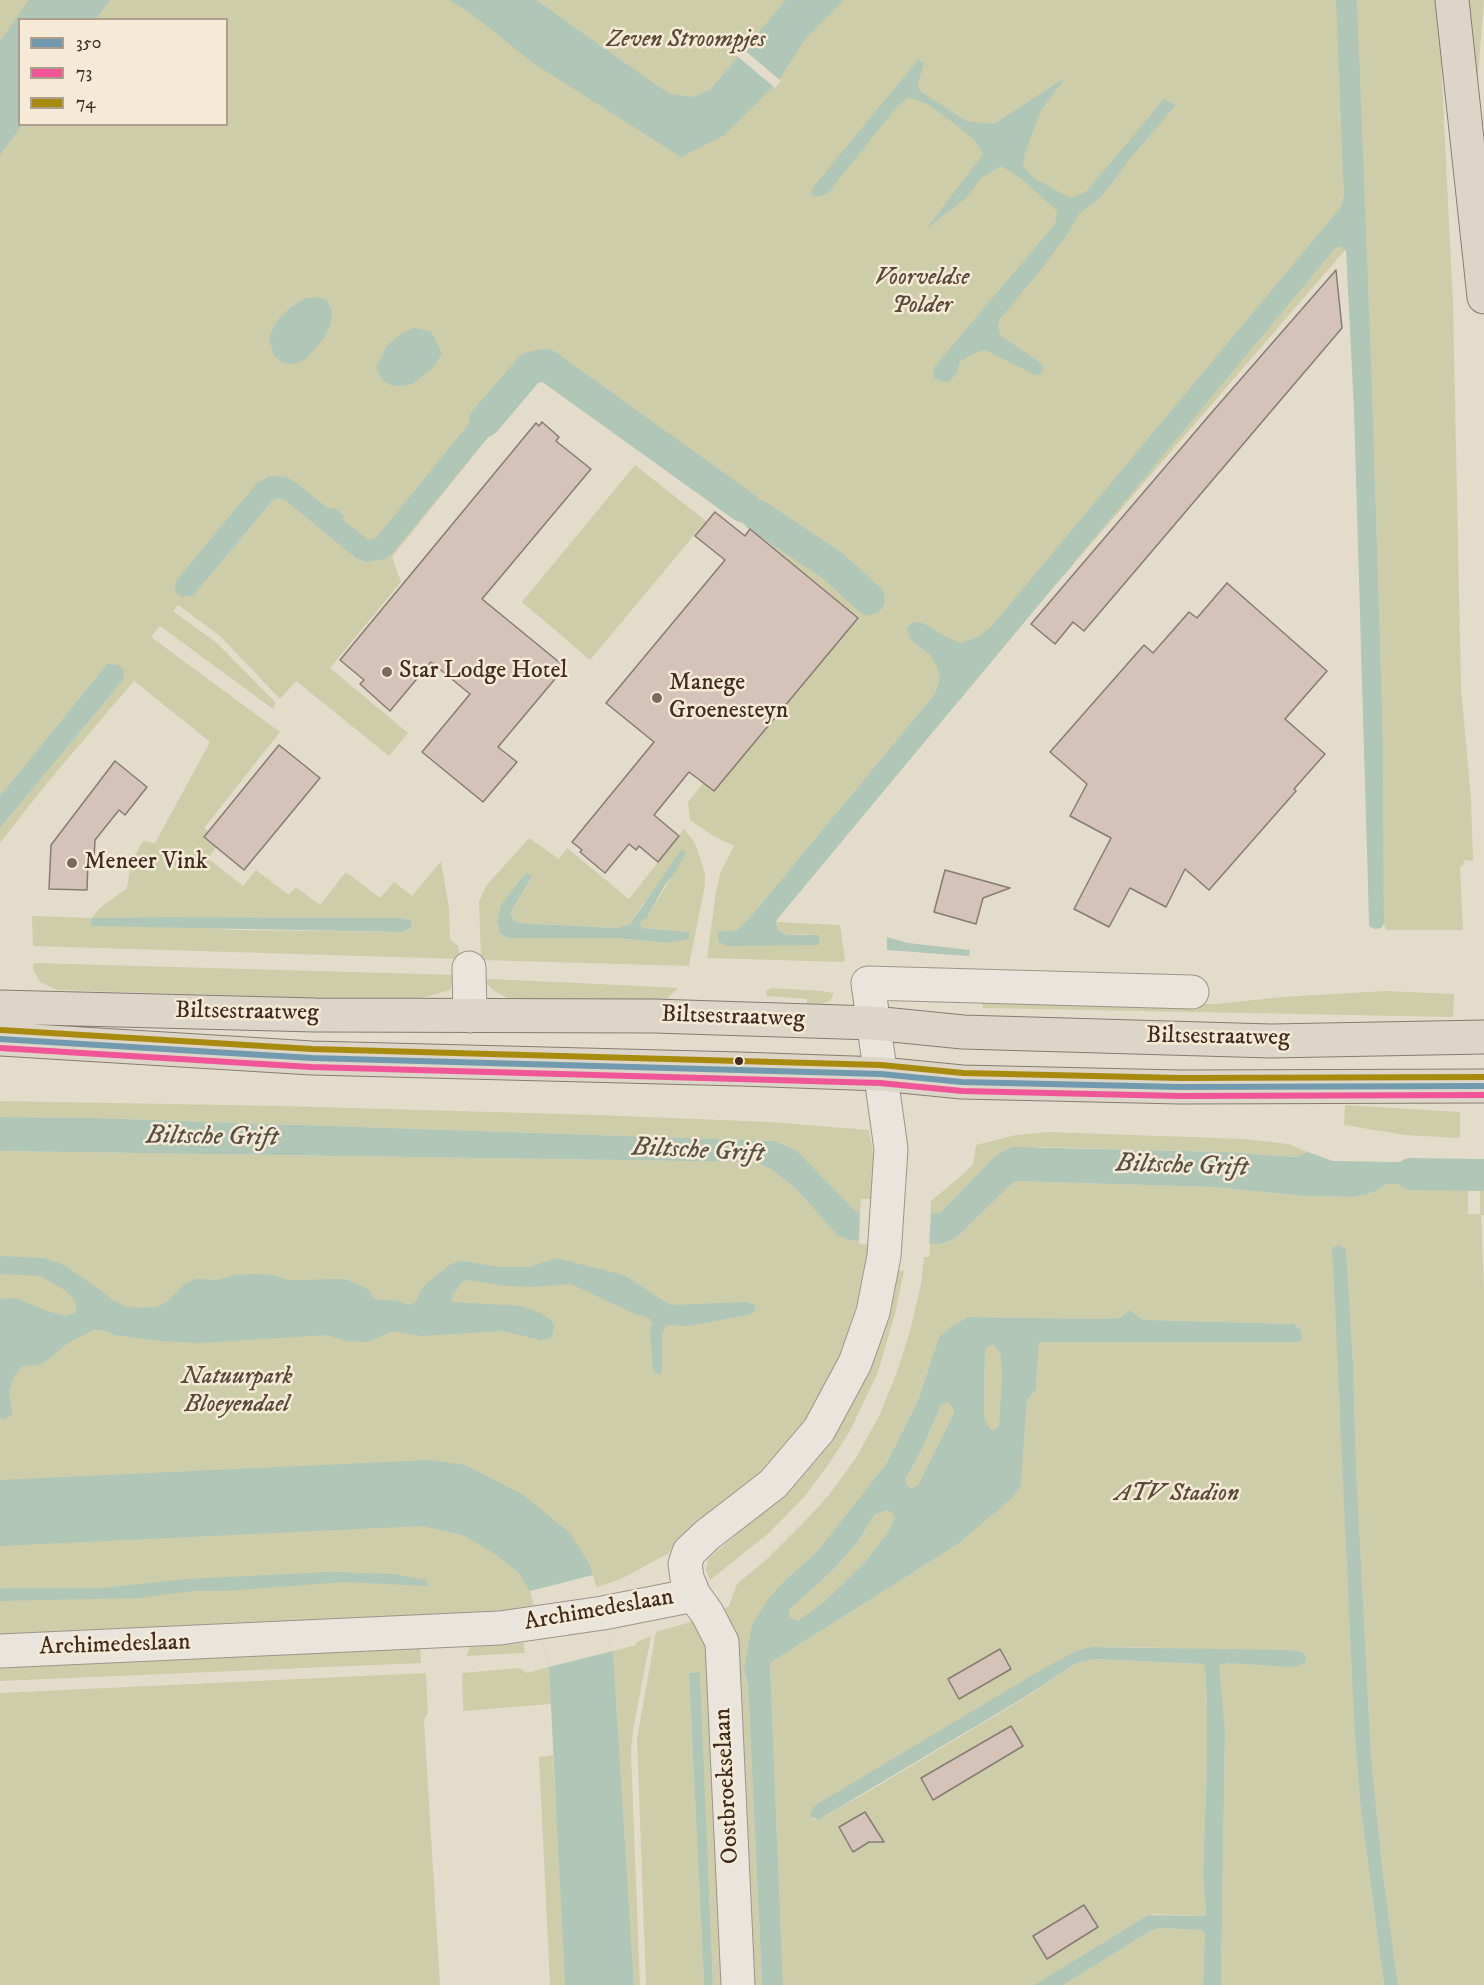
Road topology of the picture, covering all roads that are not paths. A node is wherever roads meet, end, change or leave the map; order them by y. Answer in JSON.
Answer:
{"nodes":[{"id":1,"x":1452,"y":0,"type":"edge"},
{"id":2,"x":1484,"y":297,"type":"edge"},
{"id":3,"x":469,"y":968,"type":"dead end"},
{"id":4,"x":868,"y":983,"type":"joint"},
{"id":5,"x":1192,"y":992,"type":"dead end"},
{"id":6,"x":0,"y":1006,"type":"edge"},
{"id":7,"x":470,"y":1016,"type":"junction"},
{"id":8,"x":873,"y":1023,"type":"junction"},
{"id":9,"x":1474,"y":1036,"type":"edge"},
{"id":10,"x":0,"y":1039,"type":"edge"},
{"id":11,"x":881,"y":1074,"type":"junction"},
{"id":12,"x":1475,"y":1086,"type":"edge"},
{"id":13,"x":694,"y":1595,"type":"junction"},
{"id":14,"x":0,"y":1651,"type":"edge"},
{"id":15,"x":738,"y":1985,"type":"edge"}],
"edges":[{"from":1,"to":2,"type":"main road"},
{"from":3,"to":7,"type":"street"},
{"from":4,"to":5,"type":"street","name":"Biltsestraatweg"},
{"from":4,"to":8,"type":"street","name":"Archimedeslaan"},
{"from":6,"to":7,"type":"main road","name":"Biltsestraatweg"},
{"from":7,"to":8,"type":"main road","name":"Biltsestraatweg"},
{"from":8,"to":9,"type":"main road","name":"Biltsestraatweg"},
{"from":8,"to":11,"type":"street","name":"Archimedeslaan"},
{"from":10,"to":11,"type":"main road","name":"Biltsestraatweg"},
{"from":11,"to":12,"type":"main road","name":"Biltsestraatweg"},
{"from":11,"to":13,"type":"street","name":"Archimedeslaan"},
{"from":13,"to":14,"type":"street","name":"Archimedeslaan"},
{"from":13,"to":15,"type":"street","name":"Oostbroekselaan"}]}
